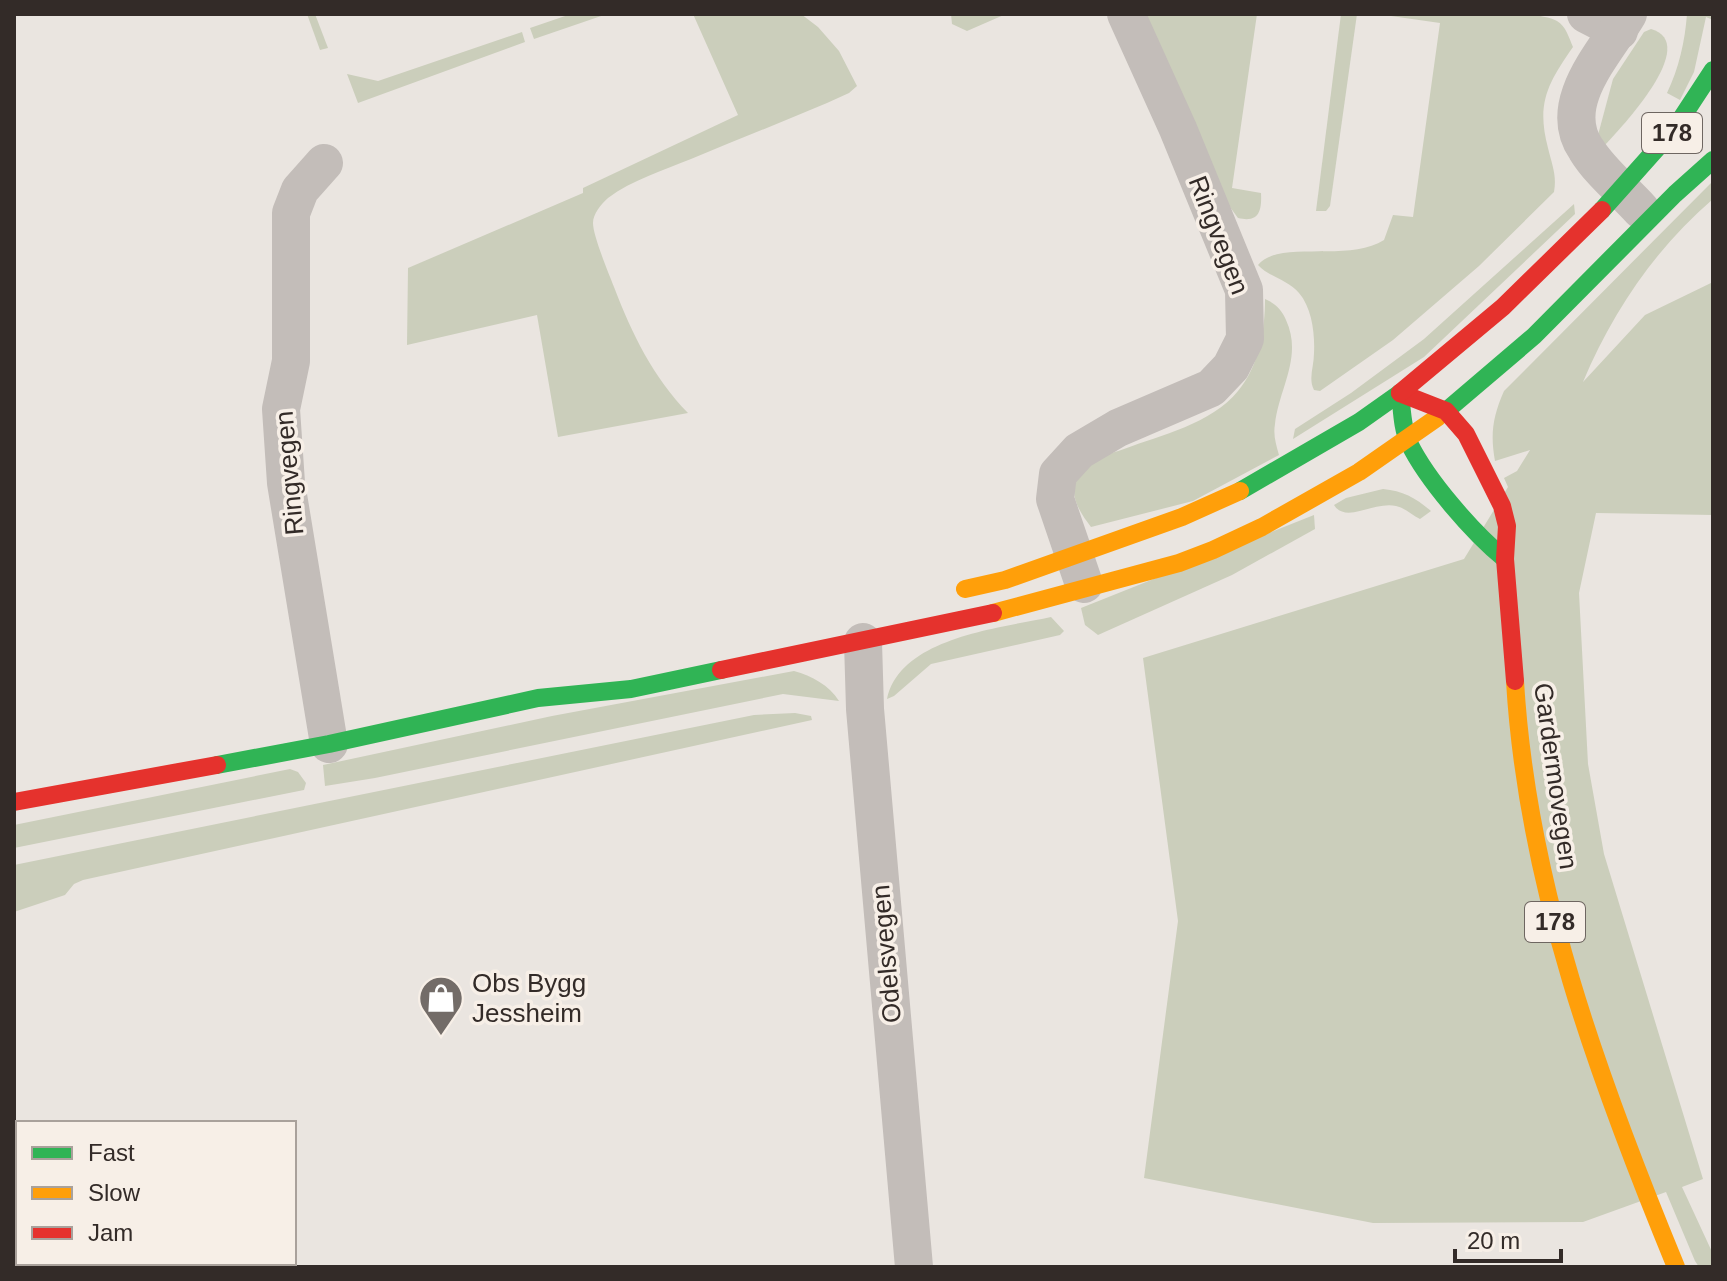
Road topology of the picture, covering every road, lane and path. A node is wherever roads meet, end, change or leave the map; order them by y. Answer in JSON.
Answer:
{"nodes":[{"id":1,"x":1126,"y":14,"type":"edge"},
{"id":2,"x":1611,"y":20,"type":"edge"},
{"id":3,"x":1713,"y":70,"type":"edge"},
{"id":4,"x":1713,"y":160,"type":"edge"},
{"id":5,"x":324,"y":163,"type":"dead end"},
{"id":6,"x":1622,"y":189,"type":"junction"},
{"id":7,"x":1650,"y":220,"type":"junction"},
{"id":8,"x":1400,"y":393,"type":"junction"},
{"id":9,"x":1446,"y":411,"type":"junction"},
{"id":10,"x":1407,"y":440,"type":"junction"},
{"id":11,"x":1505,"y":559,"type":"junction"},
{"id":12,"x":1080,"y":571,"type":"junction"},
{"id":13,"x":945,"y":593,"type":"dead end"},
{"id":14,"x":863,"y":642,"type":"junction"},
{"id":15,"x":595,"y":675,"type":"dead end"},
{"id":16,"x":538,"y":698,"type":"junction"},
{"id":17,"x":329,"y":744,"type":"junction"},
{"id":18,"x":14,"y":802,"type":"edge"},
{"id":19,"x":914,"y":1267,"type":"edge"},
{"id":20,"x":1676,"y":1267,"type":"edge"}],
"edges":[{"from":1,"to":12,"type":"street","name":"Ringvegen"},
{"from":2,"to":6,"type":"street"},
{"from":3,"to":6,"type":"main road","number":"178"},
{"from":4,"to":7,"type":"main road","number":"178"},
{"from":5,"to":17,"type":"street","name":"Ringvegen"},
{"from":6,"to":7,"type":"street"},
{"from":6,"to":8,"type":"main road","number":"178"},
{"from":7,"to":9,"type":"main road","number":"178"},
{"from":8,"to":9,"type":"main road"},
{"from":8,"to":10,"type":"main road"},
{"from":8,"to":12,"type":"main road"},
{"from":9,"to":10,"type":"main road"},
{"from":9,"to":11,"type":"main road","name":"Gardermovegen","number":"178"},
{"from":10,"to":11,"type":"main road"},
{"from":10,"to":12,"type":"main road"},
{"from":11,"to":20,"type":"main road","name":"Gardermovegen","number":"178"},
{"from":12,"to":13,"type":"main road"},
{"from":12,"to":14,"type":"main road"},
{"from":14,"to":16,"type":"main road"},
{"from":14,"to":19,"type":"street","name":"Odelsvegen"},
{"from":15,"to":16,"type":"main road"},
{"from":16,"to":17,"type":"main road"},
{"from":17,"to":18,"type":"main road"}]}
